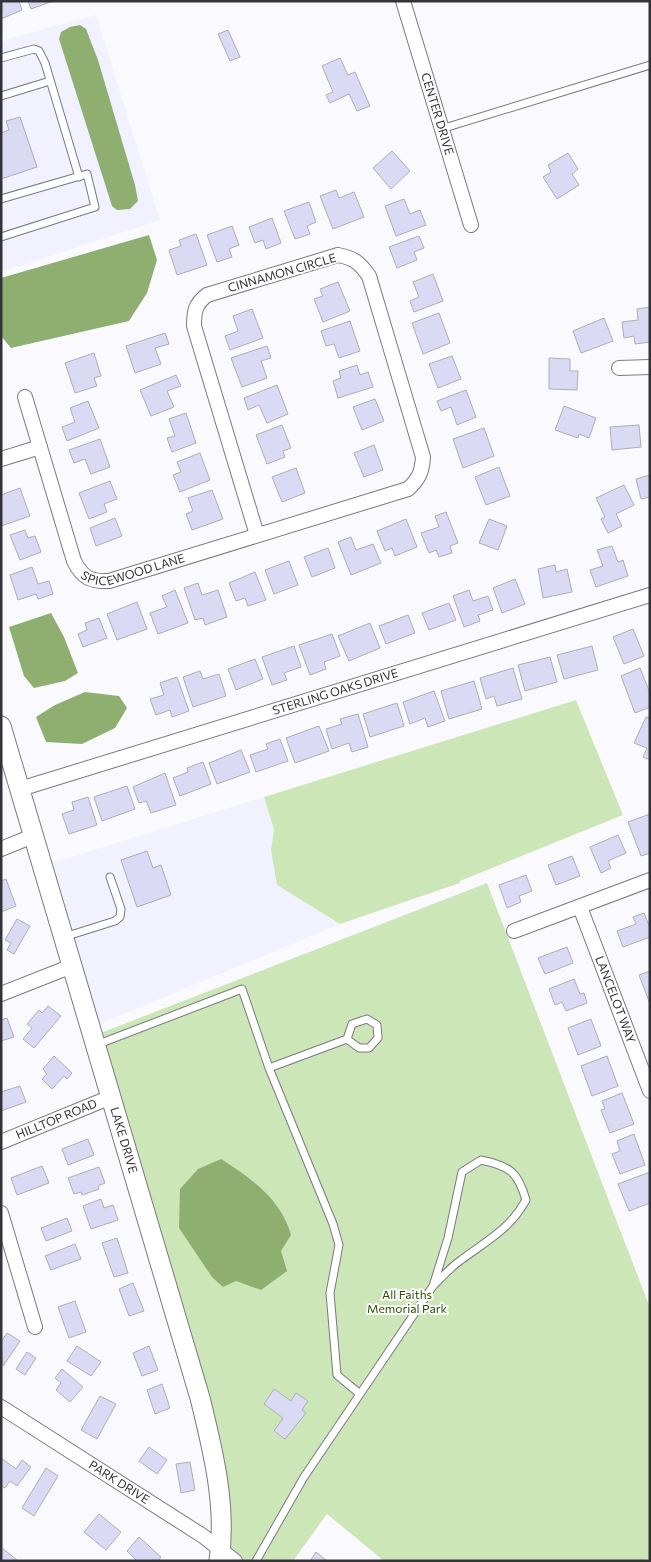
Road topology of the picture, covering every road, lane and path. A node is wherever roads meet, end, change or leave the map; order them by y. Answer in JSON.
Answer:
{"nodes":[{"id":1,"x":403,"y":1,"type":"edge"},
{"id":2,"x":1,"y":58,"type":"edge"},
{"id":3,"x":650,"y":66,"type":"edge"},
{"id":4,"x":50,"y":81,"type":"junction"},
{"id":5,"x":1,"y":96,"type":"edge"},
{"id":6,"x":442,"y":129,"type":"junction"},
{"id":7,"x":79,"y":177,"type":"junction"},
{"id":8,"x":1,"y":199,"type":"edge"},
{"id":9,"x":471,"y":225,"type":"dead end"},
{"id":10,"x":1,"y":237,"type":"edge"},
{"id":11,"x":650,"y":367,"type":"edge"},
{"id":12,"x":619,"y":368,"type":"dead end"},
{"id":13,"x":25,"y":397,"type":"dead end"},
{"id":14,"x":40,"y":447,"type":"junction"},
{"id":15,"x":1,"y":458,"type":"edge"},
{"id":16,"x":257,"y":535,"type":"junction"},
{"id":17,"x":650,"y":595,"type":"edge"},
{"id":18,"x":1,"y":726,"type":"edge"},
{"id":19,"x":20,"y":789,"type":"junction"},
{"id":20,"x":33,"y":836,"type":"junction"},
{"id":21,"x":1,"y":849,"type":"edge"},
{"id":22,"x":110,"y":877,"type":"dead end"},
{"id":23,"x":650,"y":880,"type":"edge"},
{"id":24,"x":580,"y":907,"type":"junction"},
{"id":25,"x":514,"y":931,"type":"dead end"},
{"id":26,"x":64,"y":938,"type":"junction"},
{"id":27,"x":72,"y":966,"type":"junction"},
{"id":28,"x":1,"y":994,"type":"edge"},
{"id":29,"x":347,"y":1039,"type":"junction"},
{"id":30,"x":96,"y":1046,"type":"junction"},
{"id":31,"x":269,"y":1068,"type":"junction"},
{"id":32,"x":650,"y":1091,"type":"edge"},
{"id":33,"x":111,"y":1097,"type":"junction"},
{"id":34,"x":1,"y":1142,"type":"edge"},
{"id":35,"x":1,"y":1213,"type":"edge"},
{"id":36,"x":433,"y":1286,"type":"junction"},
{"id":37,"x":35,"y":1328,"type":"dead end"},
{"id":38,"x":360,"y":1394,"type":"junction"},
{"id":39,"x":1,"y":1407,"type":"edge"},
{"id":40,"x":225,"y":1557,"type":"edge"},
{"id":41,"x":256,"y":1561,"type":"edge"}],
"edges":[{"from":1,"to":6,"type":"street","name":"CENTER DRIVE"},
{"from":2,"to":4,"type":"lane"},
{"from":3,"to":6,"type":"lane"},
{"from":4,"to":5,"type":"lane"},
{"from":4,"to":7,"type":"lane"},
{"from":6,"to":9,"type":"street","name":"CENTER DRIVE"},
{"from":7,"to":8,"type":"lane"},
{"from":7,"to":10,"type":"lane"},
{"from":11,"to":12,"type":"street"},
{"from":13,"to":14,"type":"street","name":"SPICEWOOD LANE"},
{"from":14,"to":15,"type":"street"},
{"from":14,"to":16,"type":"street","name":"SPICEWOOD LANE"},
{"from":16,"to":16,"type":"street","name":"CINNAMON CIRCLE"},
{"from":17,"to":19,"type":"street","name":"STERLING OAKS DRIVE"},
{"from":18,"to":19,"type":"street","name":"LAKE DRIVE"},
{"from":19,"to":20,"type":"street","name":"LAKE DRIVE"},
{"from":20,"to":21,"type":"street"},
{"from":20,"to":26,"type":"street","name":"LAKE DRIVE"},
{"from":22,"to":26,"type":"lane"},
{"from":23,"to":24,"type":"street"},
{"from":24,"to":25,"type":"street"},
{"from":24,"to":32,"type":"street","name":"LANCELOT WAY"},
{"from":26,"to":27,"type":"street","name":"LAKE DRIVE"},
{"from":27,"to":28,"type":"street"},
{"from":27,"to":30,"type":"street","name":"LAKE DRIVE"},
{"from":29,"to":29,"type":"lane"},
{"from":29,"to":31,"type":"lane"},
{"from":30,"to":31,"type":"lane"},
{"from":30,"to":33,"type":"street","name":"LAKE DRIVE"},
{"from":31,"to":38,"type":"lane"},
{"from":33,"to":34,"type":"street","name":"HILLTOP ROAD"},
{"from":33,"to":40,"type":"street","name":"LAKE DRIVE"},
{"from":35,"to":37,"type":"street"},
{"from":36,"to":36,"type":"lane"},
{"from":36,"to":38,"type":"lane"},
{"from":38,"to":41,"type":"lane"},
{"from":39,"to":40,"type":"street","name":"PARK DRIVE"}]}
